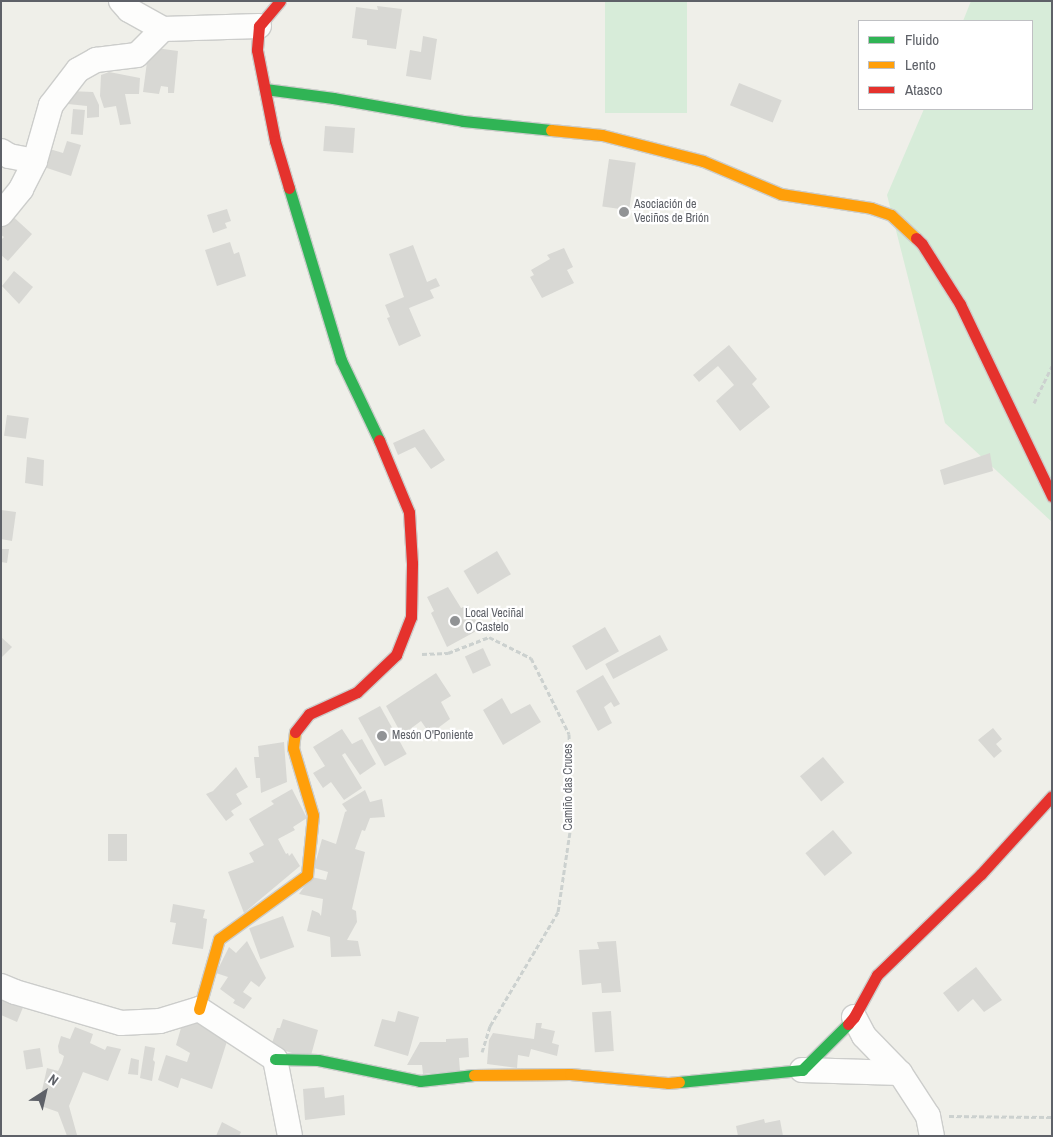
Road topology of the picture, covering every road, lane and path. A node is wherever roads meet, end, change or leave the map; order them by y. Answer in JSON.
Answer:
{"nodes":[{"id":1,"x":121,"y":1,"type":"edge"},
{"id":2,"x":280,"y":1,"type":"edge"},
{"id":3,"x":259,"y":26,"type":"junction"},
{"id":4,"x":163,"y":29,"type":"junction"},
{"id":5,"x":265,"y":88,"type":"junction"},
{"id":6,"x":1,"y":151,"type":"edge"},
{"id":7,"x":35,"y":161,"type":"junction"},
{"id":8,"x":1,"y":214,"type":"edge"},
{"id":9,"x":1052,"y":366,"type":"edge"},
{"id":10,"x":1021,"y":431,"type":"junction"},
{"id":11,"x":1052,"y":496,"type":"edge"},
{"id":12,"x":396,"y":655,"type":"junction"},
{"id":13,"x":1052,"y":796,"type":"edge"},
{"id":14,"x":1,"y":986,"type":"edge"},
{"id":15,"x":199,"y":1009,"type":"junction"},
{"id":16,"x":854,"y":1017,"type":"junction"},
{"id":17,"x":275,"y":1059,"type":"junction"},
{"id":18,"x":802,"y":1070,"type":"junction"},
{"id":19,"x":900,"y":1073,"type":"junction"},
{"id":20,"x":474,"y":1075,"type":"junction"},
{"id":21,"x":1052,"y":1117,"type":"edge"},
{"id":22,"x":930,"y":1126,"type":"edge"},
{"id":23,"x":290,"y":1136,"type":"edge"}],
"edges":[{"from":1,"to":4,"type":"street"},
{"from":2,"to":3,"type":"street"},
{"from":3,"to":4,"type":"street"},
{"from":3,"to":5,"type":"street"},
{"from":4,"to":7,"type":"street"},
{"from":5,"to":10,"type":"street"},
{"from":5,"to":12,"type":"street"},
{"from":6,"to":7,"type":"street"},
{"from":7,"to":8,"type":"street"},
{"from":9,"to":10,"type":"path"},
{"from":10,"to":11,"type":"street"},
{"from":12,"to":15,"type":"street"},
{"from":12,"to":20,"type":"path","name":"Camiño das Cruces"},
{"from":13,"to":16,"type":"street"},
{"from":14,"to":15,"type":"street"},
{"from":15,"to":17,"type":"street"},
{"from":16,"to":18,"type":"street"},
{"from":16,"to":19,"type":"street"},
{"from":17,"to":20,"type":"street"},
{"from":17,"to":23,"type":"street"},
{"from":18,"to":19,"type":"street"},
{"from":18,"to":20,"type":"street"},
{"from":19,"to":22,"type":"street"},
{"from":21,"to":22,"type":"path"}]}
